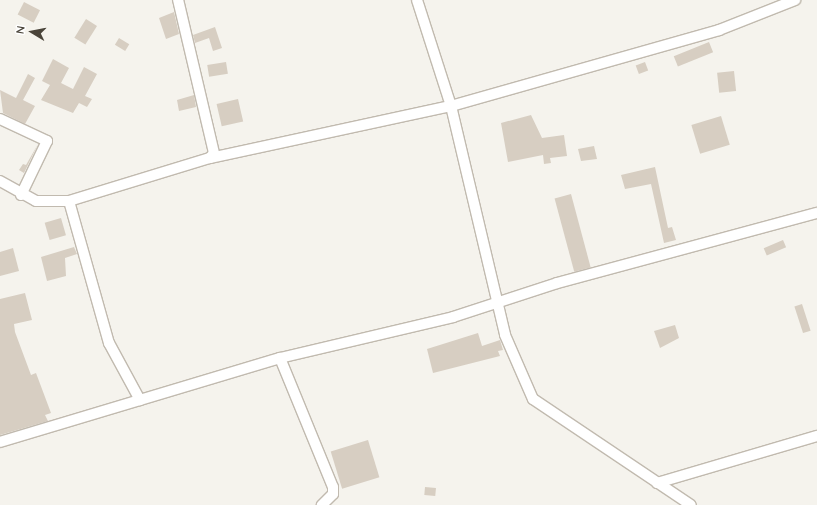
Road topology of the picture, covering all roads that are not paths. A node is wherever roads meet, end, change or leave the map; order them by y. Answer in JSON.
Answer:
{"nodes":[{"id":1,"x":178,"y":0,"type":"edge"},
{"id":2,"x":417,"y":0,"type":"edge"},
{"id":3,"x":795,"y":0,"type":"edge"},
{"id":4,"x":451,"y":106,"type":"junction"},
{"id":5,"x":0,"y":119,"type":"edge"},
{"id":6,"x":210,"y":158,"type":"junction"},
{"id":7,"x":0,"y":181,"type":"edge"},
{"id":8,"x":22,"y":195,"type":"junction"},
{"id":9,"x":69,"y":202,"type":"junction"},
{"id":10,"x":817,"y":213,"type":"edge"},
{"id":11,"x":498,"y":304,"type":"junction"},
{"id":12,"x":280,"y":358,"type":"junction"},
{"id":13,"x":140,"y":400,"type":"junction"},
{"id":14,"x":817,"y":436,"type":"edge"},
{"id":15,"x":0,"y":442,"type":"edge"},
{"id":16,"x":657,"y":483,"type":"junction"},
{"id":17,"x":322,"y":505,"type":"edge"},
{"id":18,"x":691,"y":505,"type":"edge"}],
"edges":[{"from":1,"to":6,"type":"street"},
{"from":2,"to":4,"type":"street"},
{"from":3,"to":4,"type":"street"},
{"from":4,"to":6,"type":"street"},
{"from":4,"to":11,"type":"street"},
{"from":5,"to":8,"type":"street"},
{"from":6,"to":9,"type":"street"},
{"from":7,"to":8,"type":"street"},
{"from":8,"to":9,"type":"street"},
{"from":9,"to":13,"type":"street"},
{"from":10,"to":11,"type":"street"},
{"from":11,"to":12,"type":"street"},
{"from":11,"to":16,"type":"street"},
{"from":12,"to":13,"type":"street"},
{"from":12,"to":17,"type":"street"},
{"from":13,"to":15,"type":"street"},
{"from":14,"to":16,"type":"street"},
{"from":16,"to":18,"type":"street"}]}
